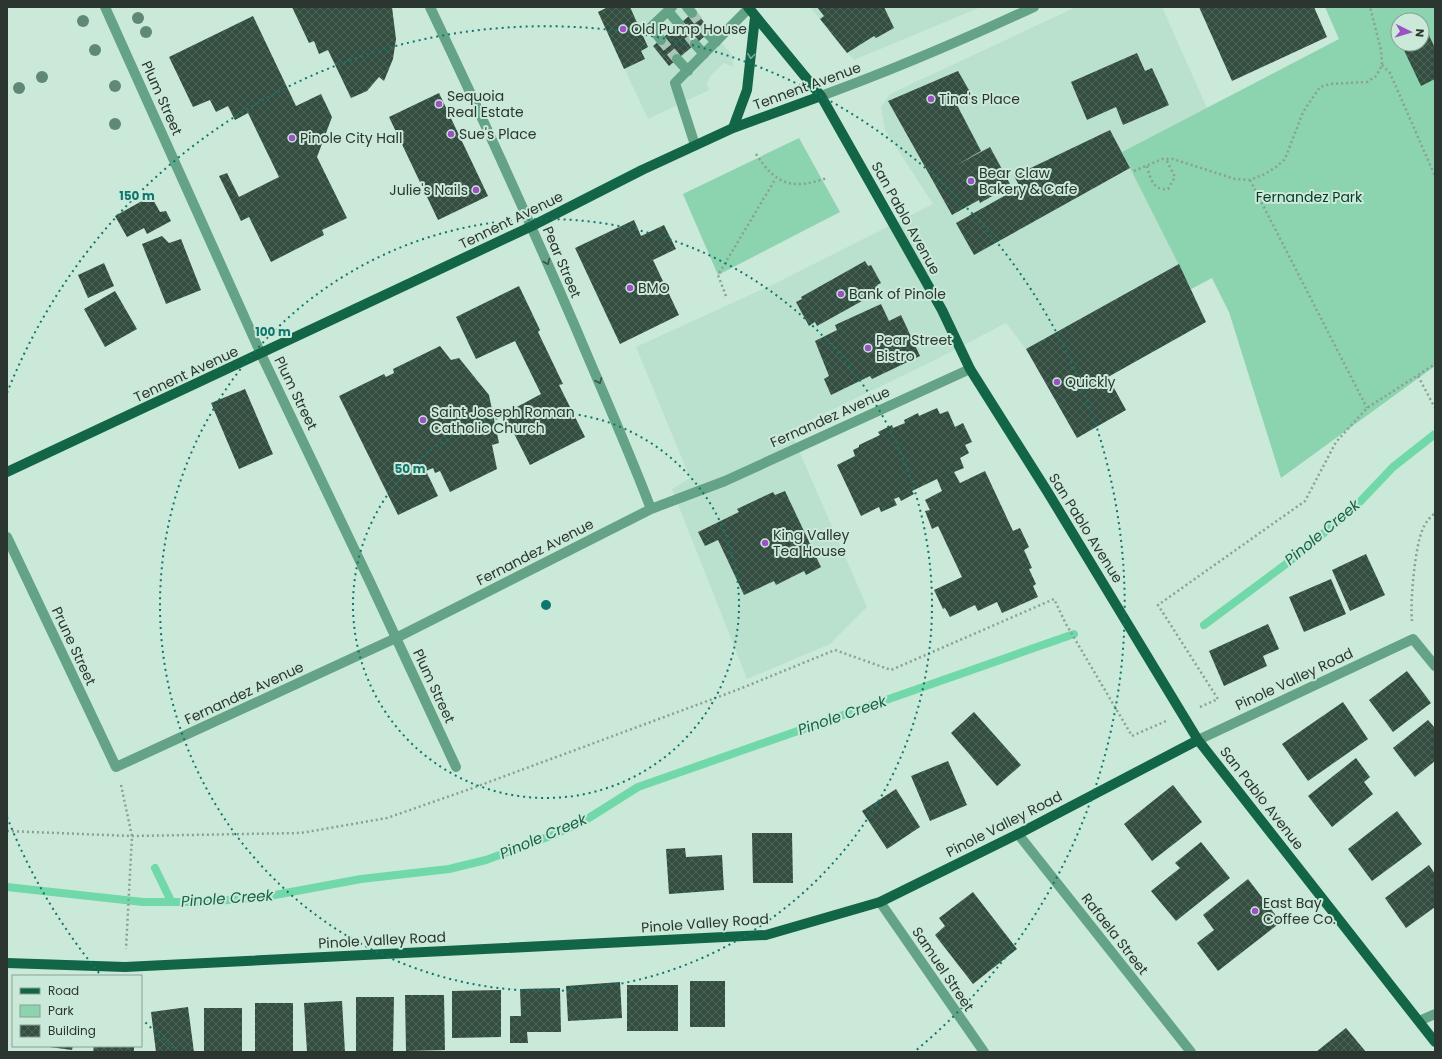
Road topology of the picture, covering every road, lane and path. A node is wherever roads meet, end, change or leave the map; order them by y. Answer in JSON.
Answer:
{"nodes":[{"id":1,"x":105,"y":7,"type":"edge"},
{"id":2,"x":430,"y":7,"type":"edge"},
{"id":3,"x":1034,"y":7,"type":"edge"},
{"id":4,"x":1370,"y":7,"type":"edge"},
{"id":5,"x":749,"y":8,"type":"edge"},
{"id":6,"x":670,"y":9,"type":"edge"},
{"id":7,"x":756,"y":17,"type":"junction"},
{"id":8,"x":679,"y":24,"type":"tunnel mouth"},
{"id":9,"x":708,"y":34,"type":"tunnel mouth"},
{"id":10,"x":661,"y":40,"type":"tunnel mouth"},
{"id":11,"x":716,"y":42,"type":"junction"},
{"id":12,"x":696,"y":44,"type":"tunnel mouth"},
{"id":13,"x":704,"y":54,"type":"junction"},
{"id":14,"x":677,"y":59,"type":"tunnel mouth"},
{"id":15,"x":1382,"y":65,"type":"junction"},
{"id":16,"x":688,"y":71,"type":"junction"},
{"id":17,"x":821,"y":96,"type":"junction"},
{"id":18,"x":733,"y":128,"type":"junction"},
{"id":19,"x":695,"y":145,"type":"junction"},
{"id":20,"x":756,"y":154,"type":"dead end"},
{"id":21,"x":1166,"y":159,"type":"junction"},
{"id":22,"x":1147,"y":166,"type":"junction"},
{"id":23,"x":1134,"y":171,"type":"dead end"},
{"id":24,"x":1435,"y":176,"type":"edge"},
{"id":25,"x":776,"y":178,"type":"junction"},
{"id":26,"x":827,"y":178,"type":"dead end"},
{"id":27,"x":1250,"y":180,"type":"junction"},
{"id":28,"x":532,"y":226,"type":"junction"},
{"id":29,"x":726,"y":296,"type":"dead end"},
{"id":30,"x":261,"y":354,"type":"junction"},
{"id":31,"x":1435,"y":364,"type":"edge"},
{"id":32,"x":970,"y":369,"type":"junction"},
{"id":33,"x":1418,"y":376,"type":"junction"},
{"id":34,"x":1367,"y":408,"type":"junction"},
{"id":35,"x":1435,"y":408,"type":"edge"},
{"id":36,"x":7,"y":472,"type":"edge"},
{"id":37,"x":651,"y":509,"type":"junction"},
{"id":38,"x":1435,"y":513,"type":"edge"},
{"id":39,"x":7,"y":537,"type":"edge"},
{"id":40,"x":396,"y":638,"type":"junction"},
{"id":41,"x":1413,"y":639,"type":"junction"},
{"id":42,"x":1435,"y":666,"type":"edge"},
{"id":43,"x":1183,"y":714,"type":"junction"},
{"id":44,"x":1198,"y":740,"type":"junction"},
{"id":45,"x":116,"y":767,"type":"junction"},
{"id":46,"x":456,"y":767,"type":"dead end"},
{"id":47,"x":7,"y":831,"type":"edge"},
{"id":48,"x":1018,"y":834,"type":"junction"},
{"id":49,"x":132,"y":836,"type":"junction"},
{"id":50,"x":880,"y":902,"type":"junction"},
{"id":51,"x":7,"y":963,"type":"edge"},
{"id":52,"x":126,"y":967,"type":"junction"},
{"id":53,"x":1435,"y":1014,"type":"edge"},
{"id":54,"x":1419,"y":1021,"type":"junction"},
{"id":55,"x":1435,"y":1042,"type":"edge"},
{"id":56,"x":984,"y":1052,"type":"edge"},
{"id":57,"x":1191,"y":1052,"type":"edge"}],
"edges":[{"from":1,"to":30,"type":"street","name":"Plum Street"},
{"from":2,"to":28,"type":"street","name":"Pear Street"},
{"from":3,"to":17,"type":"street","name":"Tennent Avenue"},
{"from":4,"to":15,"type":"path"},
{"from":5,"to":7,"type":"main road","name":"San Pablo Avenue"},
{"from":5,"to":11,"type":"street"},
{"from":6,"to":8,"type":"street"},
{"from":6,"to":10,"type":"street"},
{"from":7,"to":17,"type":"main road","name":"San Pablo Avenue"},
{"from":7,"to":18,"type":"main road","one_way":true},
{"from":9,"to":11,"type":"street"},
{"from":11,"to":13,"type":"street"},
{"from":12,"to":13,"type":"street"},
{"from":13,"to":16,"type":"street"},
{"from":14,"to":16,"type":"street"},
{"from":15,"to":24,"type":"path"},
{"from":15,"to":27,"type":"path"},
{"from":16,"to":19,"type":"street"},
{"from":17,"to":18,"type":"main road","name":"Tennent Avenue"},
{"from":17,"to":32,"type":"main road","name":"San Pablo Avenue"},
{"from":18,"to":19,"type":"main road","name":"Tennent Avenue"},
{"from":19,"to":28,"type":"main road","name":"Tennent Avenue"},
{"from":20,"to":25,"type":"path"},
{"from":21,"to":22,"type":"path"},
{"from":21,"to":22,"type":"path"},
{"from":21,"to":27,"type":"path"},
{"from":22,"to":23,"type":"path"},
{"from":25,"to":26,"type":"path"},
{"from":25,"to":29,"type":"path"},
{"from":27,"to":34,"type":"path"},
{"from":28,"to":30,"type":"main road","name":"Tennent Avenue"},
{"from":28,"to":37,"type":"street","name":"Pear Street","one_way":true},
{"from":30,"to":36,"type":"main road","name":"Tennent Avenue"},
{"from":30,"to":40,"type":"street","name":"Plum Street"},
{"from":31,"to":33,"type":"path"},
{"from":32,"to":37,"type":"street","name":"Fernandez Avenue"},
{"from":32,"to":43,"type":"main road","name":"San Pablo Avenue"},
{"from":33,"to":34,"type":"path"},
{"from":33,"to":35,"type":"path"},
{"from":34,"to":43,"type":"path"},
{"from":37,"to":40,"type":"street","name":"Fernandez Avenue"},
{"from":38,"to":41,"type":"path"},
{"from":39,"to":45,"type":"street","name":"Prune Street"},
{"from":40,"to":45,"type":"street","name":"Fernandez Avenue"},
{"from":40,"to":46,"type":"street","name":"Plum Street"},
{"from":41,"to":42,"type":"street"},
{"from":41,"to":44,"type":"street","name":"Pinole Valley Road"},
{"from":43,"to":44,"type":"main road","name":"San Pablo Avenue"},
{"from":43,"to":49,"type":"path"},
{"from":44,"to":48,"type":"main road","name":"Pinole Valley Road"},
{"from":44,"to":54,"type":"main road","name":"San Pablo Avenue"},
{"from":45,"to":49,"type":"path"},
{"from":47,"to":49,"type":"path"},
{"from":48,"to":50,"type":"main road","name":"Pinole Valley Road"},
{"from":48,"to":57,"type":"street","name":"Rafaela Street"},
{"from":49,"to":52,"type":"path"},
{"from":50,"to":52,"type":"main road","name":"Pinole Valley Road"},
{"from":50,"to":56,"type":"street","name":"Samuel Street"},
{"from":51,"to":52,"type":"main road","name":"Pinole Valley Road"},
{"from":53,"to":54,"type":"street"},
{"from":54,"to":55,"type":"main road","name":"San Pablo Avenue"}]}
